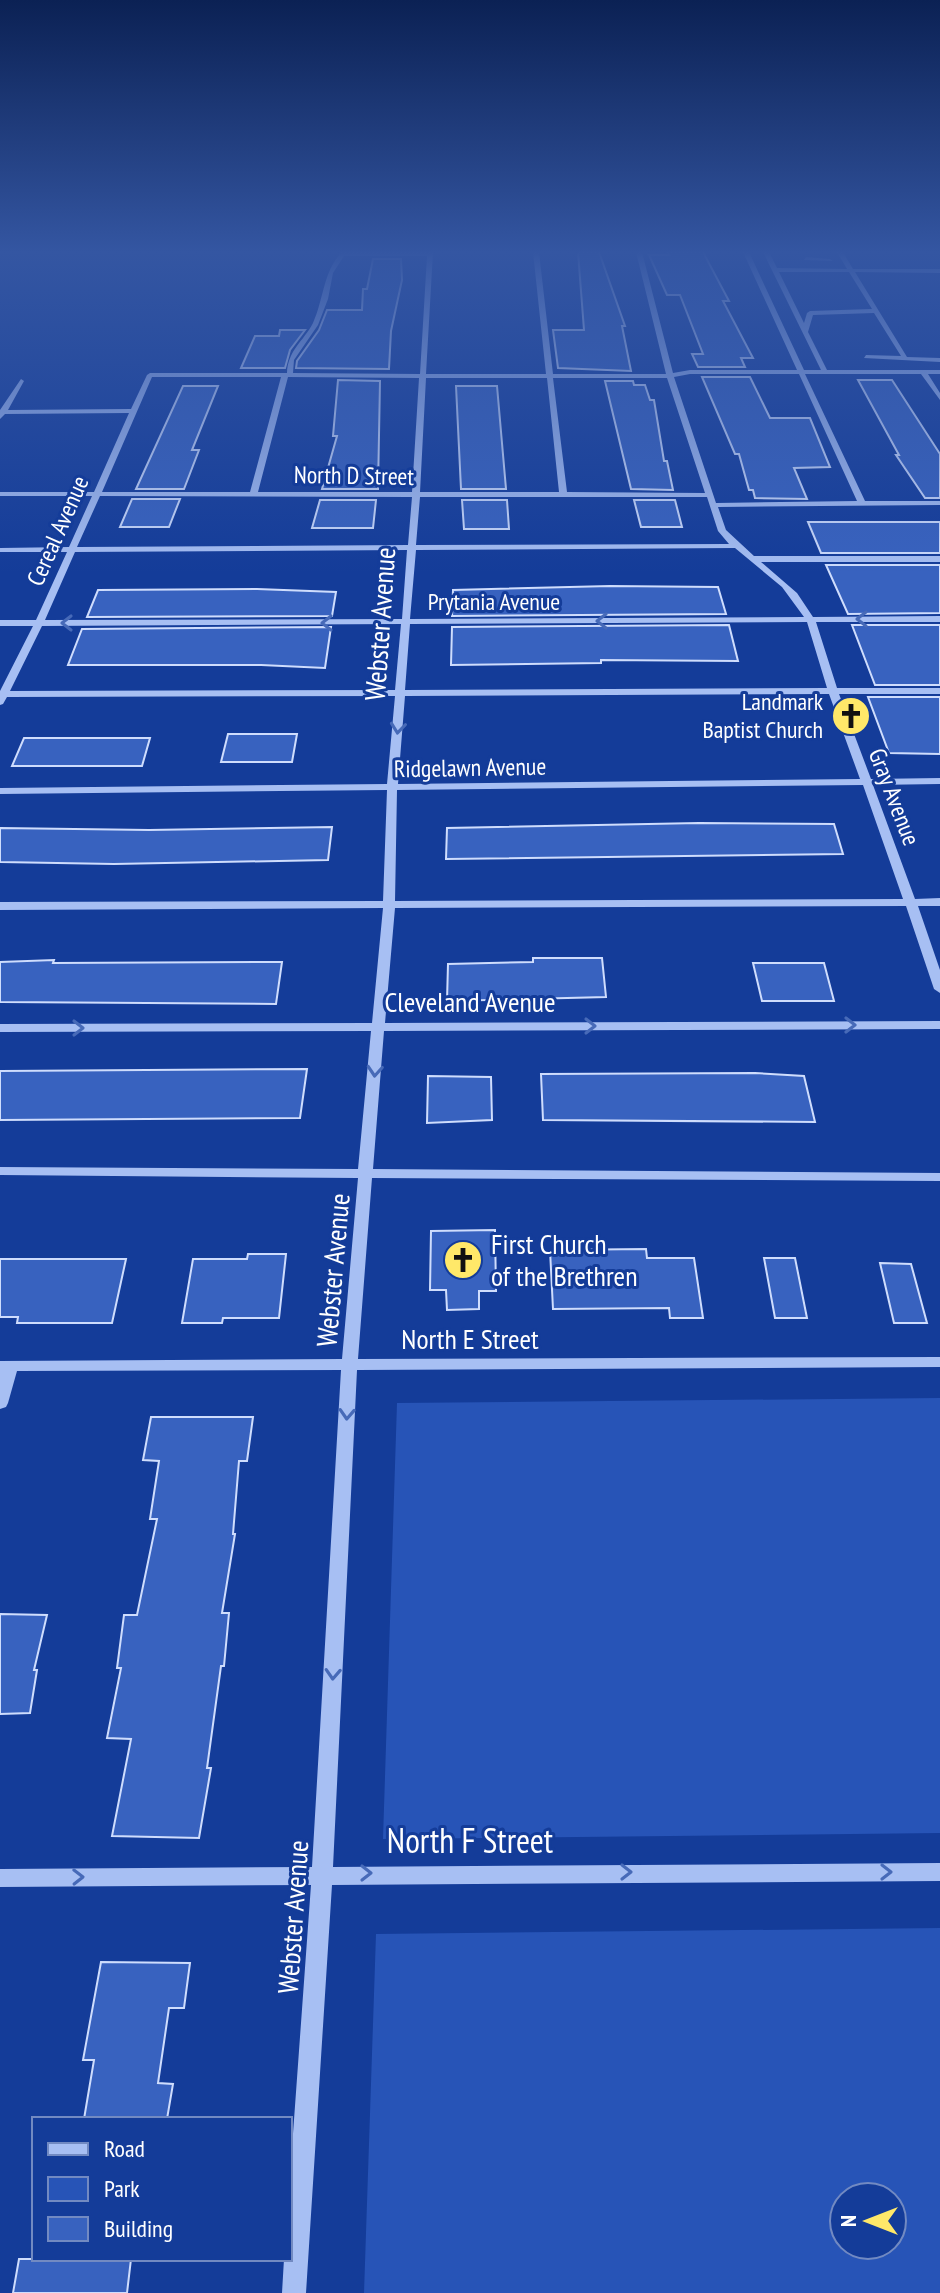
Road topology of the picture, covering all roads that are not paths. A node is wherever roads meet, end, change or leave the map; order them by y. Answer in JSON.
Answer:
{"nodes":[{"id":1,"x":292,"y":359,"type":"edge"},
{"id":2,"x":423,"y":359,"type":"edge"},
{"id":3,"x":547,"y":359,"type":"edge"},
{"id":4,"x":666,"y":359,"type":"edge"},
{"id":5,"x":796,"y":359,"type":"edge"},
{"id":6,"x":819,"y":359,"type":"edge"},
{"id":7,"x":893,"y":359,"type":"edge"},
{"id":8,"x":906,"y":360,"type":"joint"},
{"id":9,"x":940,"y":360,"type":"edge"},
{"id":10,"x":802,"y":372,"type":"junction"},
{"id":11,"x":825,"y":372,"type":"junction"},
{"id":12,"x":923,"y":372,"type":"junction"},
{"id":13,"x":940,"y":372,"type":"edge"},
{"id":14,"x":288,"y":375,"type":"junction"},
{"id":15,"x":422,"y":376,"type":"junction"},
{"id":16,"x":549,"y":376,"type":"junction"},
{"id":17,"x":670,"y":376,"type":"junction"},
{"id":18,"x":21,"y":381,"type":"dead end"},
{"id":19,"x":940,"y":398,"type":"edge"},
{"id":20,"x":134,"y":411,"type":"junction"},
{"id":21,"x":1,"y":413,"type":"edge"},
{"id":22,"x":96,"y":492,"type":"junction"},
{"id":23,"x":0,"y":494,"type":"edge"},
{"id":24,"x":253,"y":495,"type":"junction"},
{"id":25,"x":563,"y":495,"type":"junction"},
{"id":26,"x":707,"y":495,"type":"junction"},
{"id":27,"x":416,"y":497,"type":"junction"},
{"id":28,"x":940,"y":503,"type":"edge"},
{"id":29,"x":862,"y":504,"type":"junction"},
{"id":30,"x":714,"y":505,"type":"junction"},
{"id":31,"x":734,"y":546,"type":"junction"},
{"id":32,"x":70,"y":549,"type":"junction"},
{"id":33,"x":410,"y":549,"type":"junction"},
{"id":34,"x":0,"y":550,"type":"edge"},
{"id":35,"x":750,"y":559,"type":"junction"},
{"id":36,"x":940,"y":559,"type":"edge"},
{"id":37,"x":810,"y":619,"type":"junction"},
{"id":38,"x":940,"y":619,"type":"edge"},
{"id":39,"x":405,"y":622,"type":"junction"},
{"id":40,"x":0,"y":623,"type":"edge"},
{"id":41,"x":39,"y":623,"type":"junction"},
{"id":42,"x":940,"y":691,"type":"edge"},
{"id":43,"x":833,"y":692,"type":"junction"},
{"id":44,"x":402,"y":693,"type":"junction"},
{"id":45,"x":1,"y":697,"type":"edge"},
{"id":46,"x":867,"y":781,"type":"junction"},
{"id":47,"x":940,"y":781,"type":"edge"},
{"id":48,"x":392,"y":789,"type":"junction"},
{"id":49,"x":0,"y":791,"type":"edge"},
{"id":50,"x":912,"y":902,"type":"junction"},
{"id":51,"x":940,"y":902,"type":"edge"},
{"id":52,"x":389,"y":904,"type":"junction"},
{"id":53,"x":0,"y":906,"type":"edge"},
{"id":54,"x":940,"y":989,"type":"edge"},
{"id":55,"x":940,"y":1025,"type":"edge"},
{"id":56,"x":379,"y":1027,"type":"junction"},
{"id":57,"x":0,"y":1028,"type":"edge"},
{"id":58,"x":0,"y":1171,"type":"edge"},
{"id":59,"x":368,"y":1175,"type":"junction"},
{"id":60,"x":940,"y":1177,"type":"edge"},
{"id":61,"x":940,"y":1362,"type":"edge"},
{"id":62,"x":5,"y":1366,"type":"edge"},
{"id":63,"x":350,"y":1366,"type":"junction"},
{"id":64,"x":0,"y":1403,"type":"edge"},
{"id":65,"x":940,"y":1872,"type":"edge"},
{"id":66,"x":322,"y":1873,"type":"junction"},
{"id":67,"x":0,"y":1878,"type":"edge"},
{"id":68,"x":294,"y":2293,"type":"edge"}],
"edges":[{"from":1,"to":14,"type":"street"},
{"from":2,"to":15,"type":"street","name":"Webster Avenue"},
{"from":3,"to":16,"type":"street"},
{"from":4,"to":17,"type":"street"},
{"from":5,"to":10,"type":"street"},
{"from":6,"to":11,"type":"street"},
{"from":7,"to":8,"type":"street"},
{"from":8,"to":9,"type":"street"},
{"from":10,"to":11,"type":"street"},
{"from":10,"to":17,"type":"street"},
{"from":10,"to":29,"type":"street"},
{"from":11,"to":12,"type":"street"},
{"from":12,"to":13,"type":"street"},
{"from":12,"to":19,"type":"street"},
{"from":14,"to":15,"type":"street"},
{"from":14,"to":20,"type":"street","name":"Cereal Avenue"},
{"from":14,"to":24,"type":"street"},
{"from":15,"to":16,"type":"street"},
{"from":15,"to":27,"type":"street","name":"Webster Avenue"},
{"from":16,"to":17,"type":"street"},
{"from":16,"to":25,"type":"street"},
{"from":17,"to":26,"type":"street"},
{"from":18,"to":21,"type":"street"},
{"from":20,"to":21,"type":"street"},
{"from":20,"to":22,"type":"street","name":"Cereal Avenue"},
{"from":22,"to":23,"type":"street","name":"North D Street"},
{"from":22,"to":24,"type":"street","name":"North D Street"},
{"from":22,"to":32,"type":"street","name":"Cereal Avenue"},
{"from":24,"to":27,"type":"street","name":"North D Street"},
{"from":25,"to":26,"type":"street","name":"North D Street"},
{"from":25,"to":27,"type":"street","name":"North D Street"},
{"from":26,"to":30,"type":"street"},
{"from":27,"to":33,"type":"street","name":"Webster Avenue"},
{"from":28,"to":29,"type":"street"},
{"from":29,"to":30,"type":"street"},
{"from":30,"to":31,"type":"street"},
{"from":31,"to":33,"type":"street"},
{"from":31,"to":35,"type":"street"},
{"from":32,"to":33,"type":"street"},
{"from":32,"to":34,"type":"street"},
{"from":32,"to":41,"type":"street","name":"Cereal Avenue"},
{"from":33,"to":39,"type":"street","name":"Webster Avenue"},
{"from":35,"to":36,"type":"street"},
{"from":35,"to":37,"type":"street"},
{"from":38,"to":37,"type":"street","name":"Prytania Avenue","one_way":true},
{"from":37,"to":39,"type":"street","name":"Prytania Avenue","one_way":true},
{"from":37,"to":43,"type":"street","name":"Gray Avenue"},
{"from":39,"to":41,"type":"street","name":"Prytania Avenue","one_way":true},
{"from":39,"to":44,"type":"street","name":"Webster Avenue"},
{"from":40,"to":41,"type":"street","name":"Prytania Avenue"},
{"from":41,"to":45,"type":"street","name":"Cereal Avenue"},
{"from":42,"to":43,"type":"street"},
{"from":43,"to":44,"type":"street"},
{"from":43,"to":46,"type":"street","name":"Gray Avenue"},
{"from":44,"to":45,"type":"street"},
{"from":44,"to":48,"type":"street","name":"Webster Avenue","one_way":true},
{"from":46,"to":47,"type":"street","name":"Ridgelawn Avenue"},
{"from":46,"to":48,"type":"street","name":"Ridgelawn Avenue"},
{"from":46,"to":50,"type":"street","name":"Gray Avenue"},
{"from":48,"to":49,"type":"street","name":"Ridgelawn Avenue"},
{"from":48,"to":52,"type":"street","name":"Webster Avenue"},
{"from":50,"to":51,"type":"street"},
{"from":50,"to":52,"type":"street"},
{"from":50,"to":54,"type":"street","name":"Gray Avenue"},
{"from":52,"to":53,"type":"street"},
{"from":52,"to":56,"type":"street","name":"Webster Avenue"},
{"from":56,"to":55,"type":"street","name":"Cleveland Avenue","one_way":true},
{"from":57,"to":56,"type":"street","name":"Cleveland Avenue","one_way":true},
{"from":56,"to":59,"type":"street","name":"Webster Avenue","one_way":true},
{"from":58,"to":59,"type":"street"},
{"from":59,"to":60,"type":"street"},
{"from":59,"to":63,"type":"street","name":"Webster Avenue"},
{"from":61,"to":63,"type":"street","name":"North E Street"},
{"from":62,"to":63,"type":"street","name":"North E Street"},
{"from":62,"to":64,"type":"street"},
{"from":63,"to":66,"type":"street","name":"Webster Avenue","one_way":true},
{"from":66,"to":65,"type":"street","name":"North F Street","one_way":true},
{"from":67,"to":66,"type":"street","name":"North F Street","one_way":true},
{"from":66,"to":68,"type":"street","name":"Webster Avenue"}]}
